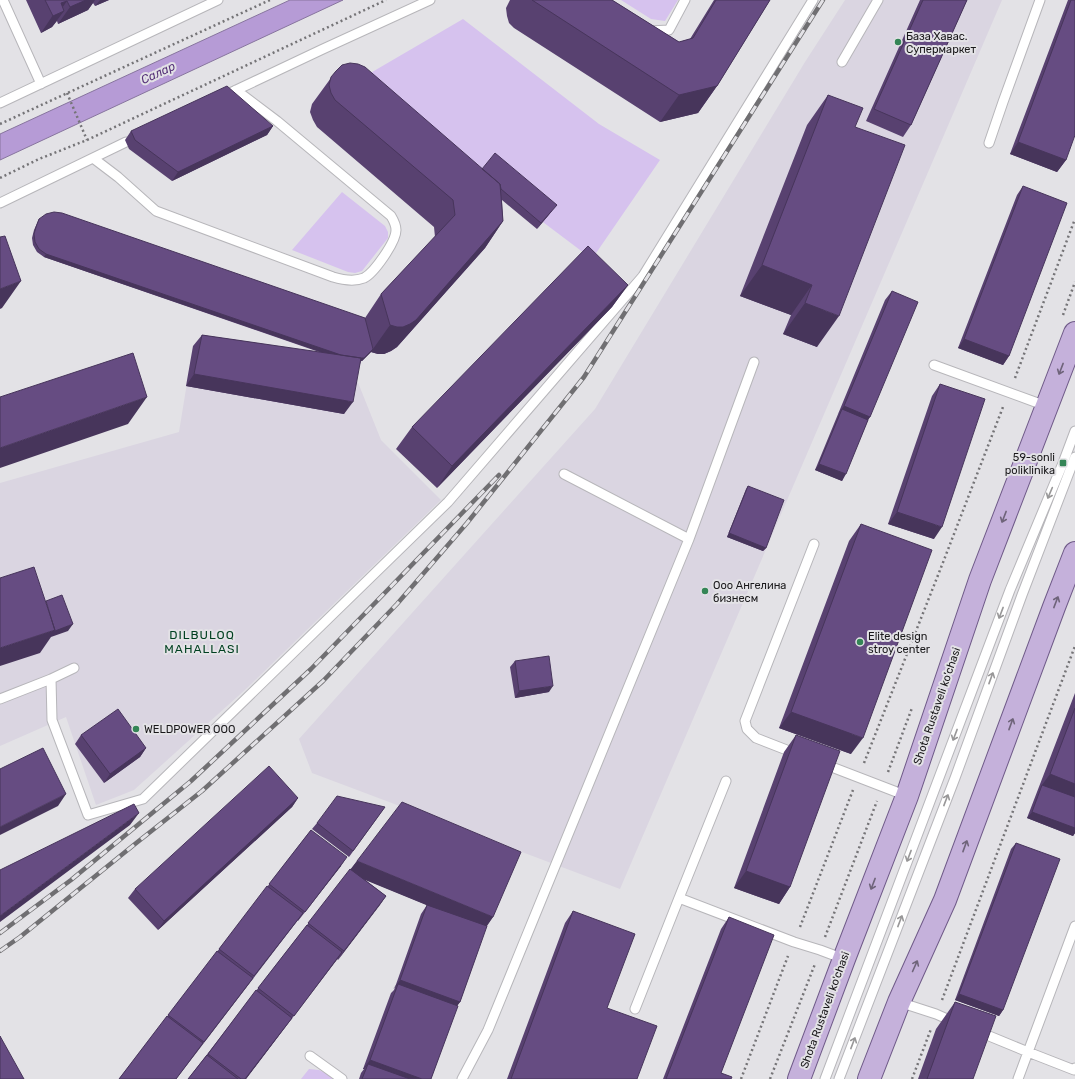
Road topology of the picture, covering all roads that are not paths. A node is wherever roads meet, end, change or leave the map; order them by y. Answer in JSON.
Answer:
{"nodes":[{"id":1,"x":3,"y":0,"type":"edge"},
{"id":2,"x":218,"y":0,"type":"edge"},
{"id":3,"x":430,"y":0,"type":"edge"},
{"id":4,"x":685,"y":0,"type":"edge"},
{"id":5,"x":813,"y":0,"type":"edge"},
{"id":6,"x":878,"y":0,"type":"edge"},
{"id":7,"x":1040,"y":0,"type":"edge"},
{"id":8,"x":642,"y":26,"type":"edge"},
{"id":9,"x":842,"y":62,"type":"dead end"},
{"id":10,"x":41,"y":84,"type":"junction"},
{"id":11,"x":236,"y":90,"type":"junction"},
{"id":12,"x":223,"y":96,"type":"edge"},
{"id":13,"x":0,"y":103,"type":"edge"},
{"id":14,"x":126,"y":142,"type":"dead end"},
{"id":15,"x":990,"y":143,"type":"dead end"},
{"id":16,"x":93,"y":158,"type":"junction"},
{"id":17,"x":0,"y":203,"type":"edge"},
{"id":18,"x":1075,"y":333,"type":"edge"},
{"id":19,"x":754,"y":362,"type":"dead end"},
{"id":20,"x":934,"y":365,"type":"dead end"},
{"id":21,"x":1046,"y":406,"type":"junction"},
{"id":22,"x":1075,"y":431,"type":"edge"},
{"id":23,"x":1075,"y":457,"type":"edge"},
{"id":24,"x":564,"y":474,"type":"dead end"},
{"id":25,"x":689,"y":539,"type":"junction"},
{"id":26,"x":814,"y":544,"type":"dead end"},
{"id":27,"x":1075,"y":554,"type":"edge"},
{"id":28,"x":74,"y":668,"type":"dead end"},
{"id":29,"x":51,"y":679,"type":"junction"},
{"id":30,"x":0,"y":699,"type":"edge"},
{"id":31,"x":802,"y":756,"type":"edge"},
{"id":32,"x":816,"y":761,"type":"edge"},
{"id":33,"x":726,"y":781,"type":"dead end"},
{"id":34,"x":907,"y":796,"type":"junction"},
{"id":35,"x":679,"y":898,"type":"junction"},
{"id":36,"x":1075,"y":926,"type":"edge"},
{"id":37,"x":844,"y":959,"type":"junction"},
{"id":38,"x":899,"y":1002,"type":"junction"},
{"id":39,"x":634,"y":1009,"type":"dead end"},
{"id":40,"x":1028,"y":1052,"type":"junction"},
{"id":41,"x":310,"y":1056,"type":"dead end"},
{"id":42,"x":1074,"y":1073,"type":"edge"},
{"id":43,"x":342,"y":1079,"type":"edge"},
{"id":44,"x":462,"y":1079,"type":"edge"},
{"id":45,"x":799,"y":1079,"type":"edge"},
{"id":46,"x":825,"y":1079,"type":"edge"},
{"id":47,"x":839,"y":1079,"type":"edge"},
{"id":48,"x":869,"y":1079,"type":"edge"},
{"id":49,"x":1018,"y":1079,"type":"edge"}],
"edges":[{"from":1,"to":10,"type":"lane"},
{"from":2,"to":10,"type":"lane"},
{"from":3,"to":11,"type":"lane"},
{"from":4,"to":8,"type":"lane"},
{"from":5,"to":29,"type":"lane"},
{"from":6,"to":9,"type":"lane"},
{"from":7,"to":15,"type":"lane"},
{"from":10,"to":13,"type":"lane"},
{"from":11,"to":12,"type":"lane"},
{"from":11,"to":16,"type":"lane"},
{"from":14,"to":16,"type":"lane"},
{"from":16,"to":17,"type":"lane"},
{"from":18,"to":21,"type":"main road","name":"Shota Rustaveli ko'chasi","one_way":true},
{"from":19,"to":25,"type":"lane"},
{"from":20,"to":21,"type":"lane"},
{"from":21,"to":34,"type":"main road","name":"Shota Rustaveli ko'chasi","one_way":true},
{"from":22,"to":46,"type":"lane","one_way":true},
{"from":47,"to":23,"type":"lane","one_way":true},
{"from":24,"to":25,"type":"lane"},
{"from":25,"to":44,"type":"lane"},
{"from":26,"to":31,"type":"lane"},
{"from":38,"to":27,"type":"main road","one_way":true},
{"from":28,"to":29,"type":"lane"},
{"from":29,"to":30,"type":"lane"},
{"from":32,"to":34,"type":"lane"},
{"from":33,"to":35,"type":"lane"},
{"from":34,"to":37,"type":"main road","name":"Shota Rustaveli ko'chasi","one_way":true},
{"from":35,"to":37,"type":"lane"},
{"from":35,"to":39,"type":"lane"},
{"from":36,"to":40,"type":"lane"},
{"from":37,"to":45,"type":"main road","name":"Shota Rustaveli ko'chasi"},
{"from":38,"to":40,"type":"lane"},
{"from":38,"to":48,"type":"main road"},
{"from":40,"to":42,"type":"lane"},
{"from":40,"to":49,"type":"lane"},
{"from":41,"to":43,"type":"lane"}]}
